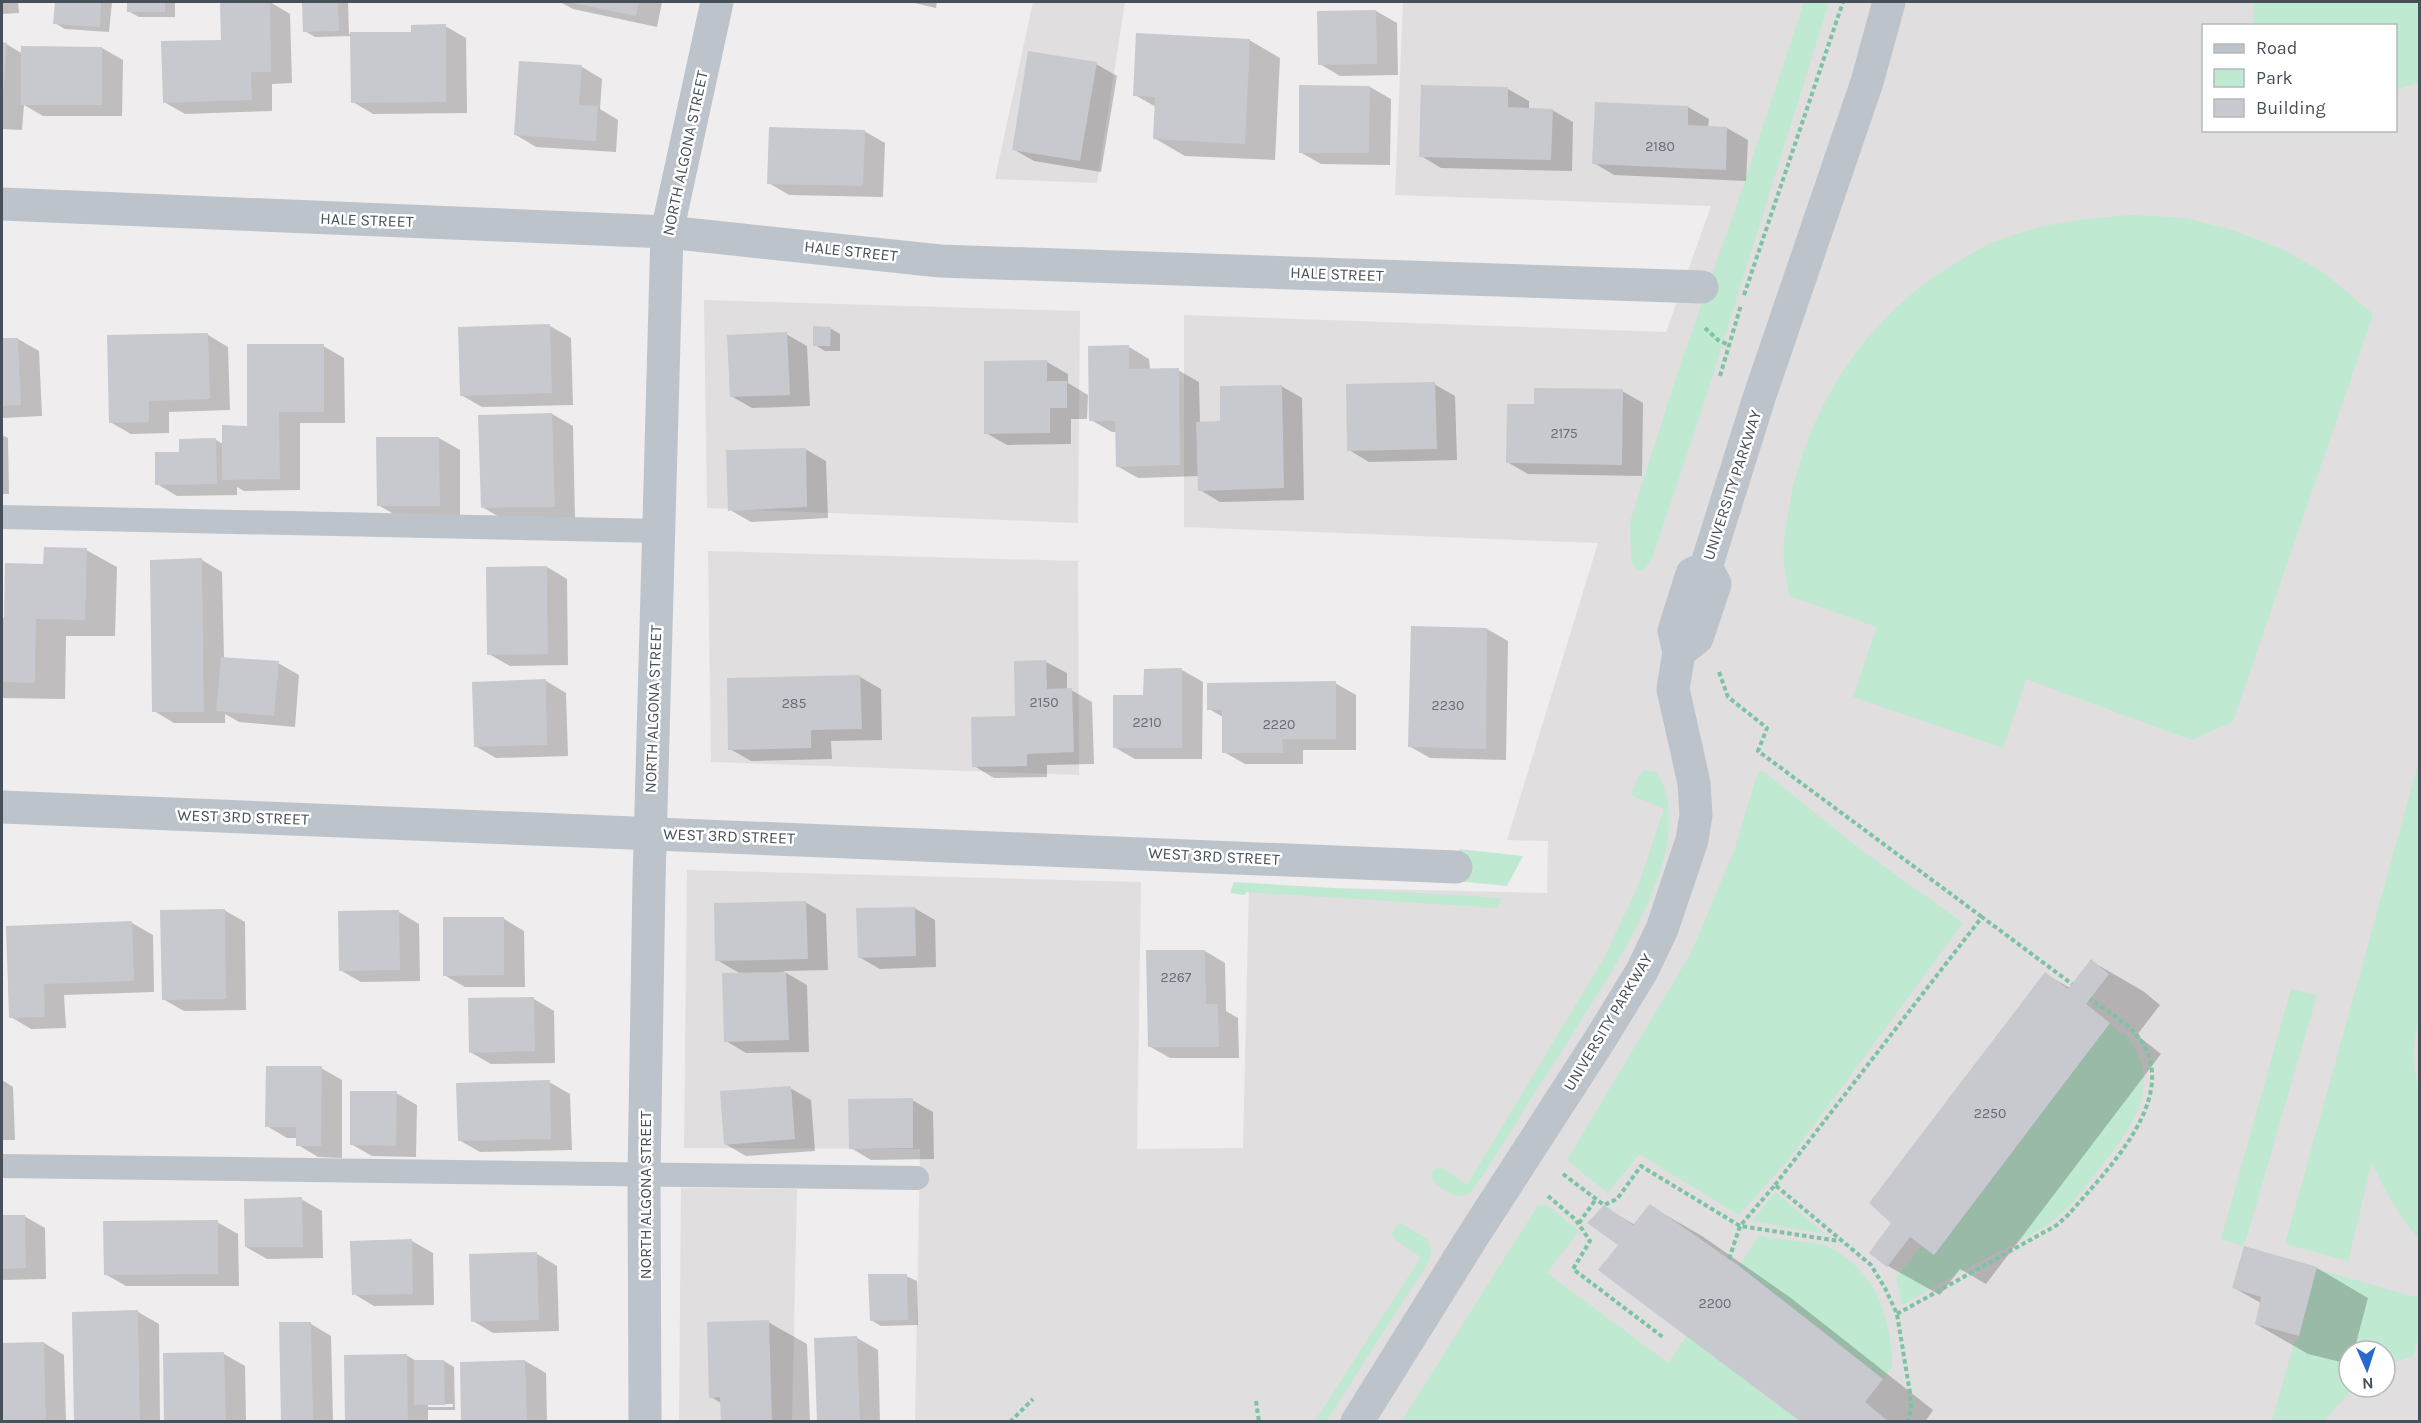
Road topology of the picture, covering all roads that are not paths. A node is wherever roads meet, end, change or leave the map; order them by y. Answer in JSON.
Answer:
{"nodes":[{"id":1,"x":717,"y":2,"type":"edge"},
{"id":2,"x":1889,"y":2,"type":"edge"},
{"id":3,"x":2,"y":204,"type":"edge"},
{"id":4,"x":667,"y":232,"type":"junction"},
{"id":5,"x":1702,"y":287,"type":"dead end"},
{"id":6,"x":2,"y":518,"type":"edge"},
{"id":7,"x":659,"y":531,"type":"junction"},
{"id":8,"x":2,"y":807,"type":"edge"},
{"id":9,"x":650,"y":833,"type":"junction"},
{"id":10,"x":1456,"y":867,"type":"dead end"},
{"id":11,"x":2,"y":1166,"type":"edge"},
{"id":12,"x":644,"y":1176,"type":"junction"},
{"id":13,"x":917,"y":1178,"type":"dead end"},
{"id":14,"x":645,"y":1422,"type":"edge"},
{"id":15,"x":1357,"y":1422,"type":"edge"}],
"edges":[{"from":1,"to":4,"type":"street","name":"NORTH ALGONA STREET"},
{"from":2,"to":15,"type":"street","name":"UNIVERSITY PARKWAY"},
{"from":3,"to":4,"type":"street","name":"HALE STREET"},
{"from":4,"to":5,"type":"street","name":"HALE STREET"},
{"from":4,"to":7,"type":"street","name":"NORTH ALGONA STREET"},
{"from":6,"to":7,"type":"lane"},
{"from":7,"to":9,"type":"street","name":"NORTH ALGONA STREET"},
{"from":8,"to":9,"type":"street","name":"WEST 3RD STREET"},
{"from":9,"to":10,"type":"street","name":"WEST 3RD STREET"},
{"from":9,"to":12,"type":"street","name":"NORTH ALGONA STREET"},
{"from":11,"to":12,"type":"lane"},
{"from":12,"to":13,"type":"lane"},
{"from":12,"to":14,"type":"street","name":"NORTH ALGONA STREET"}]}
